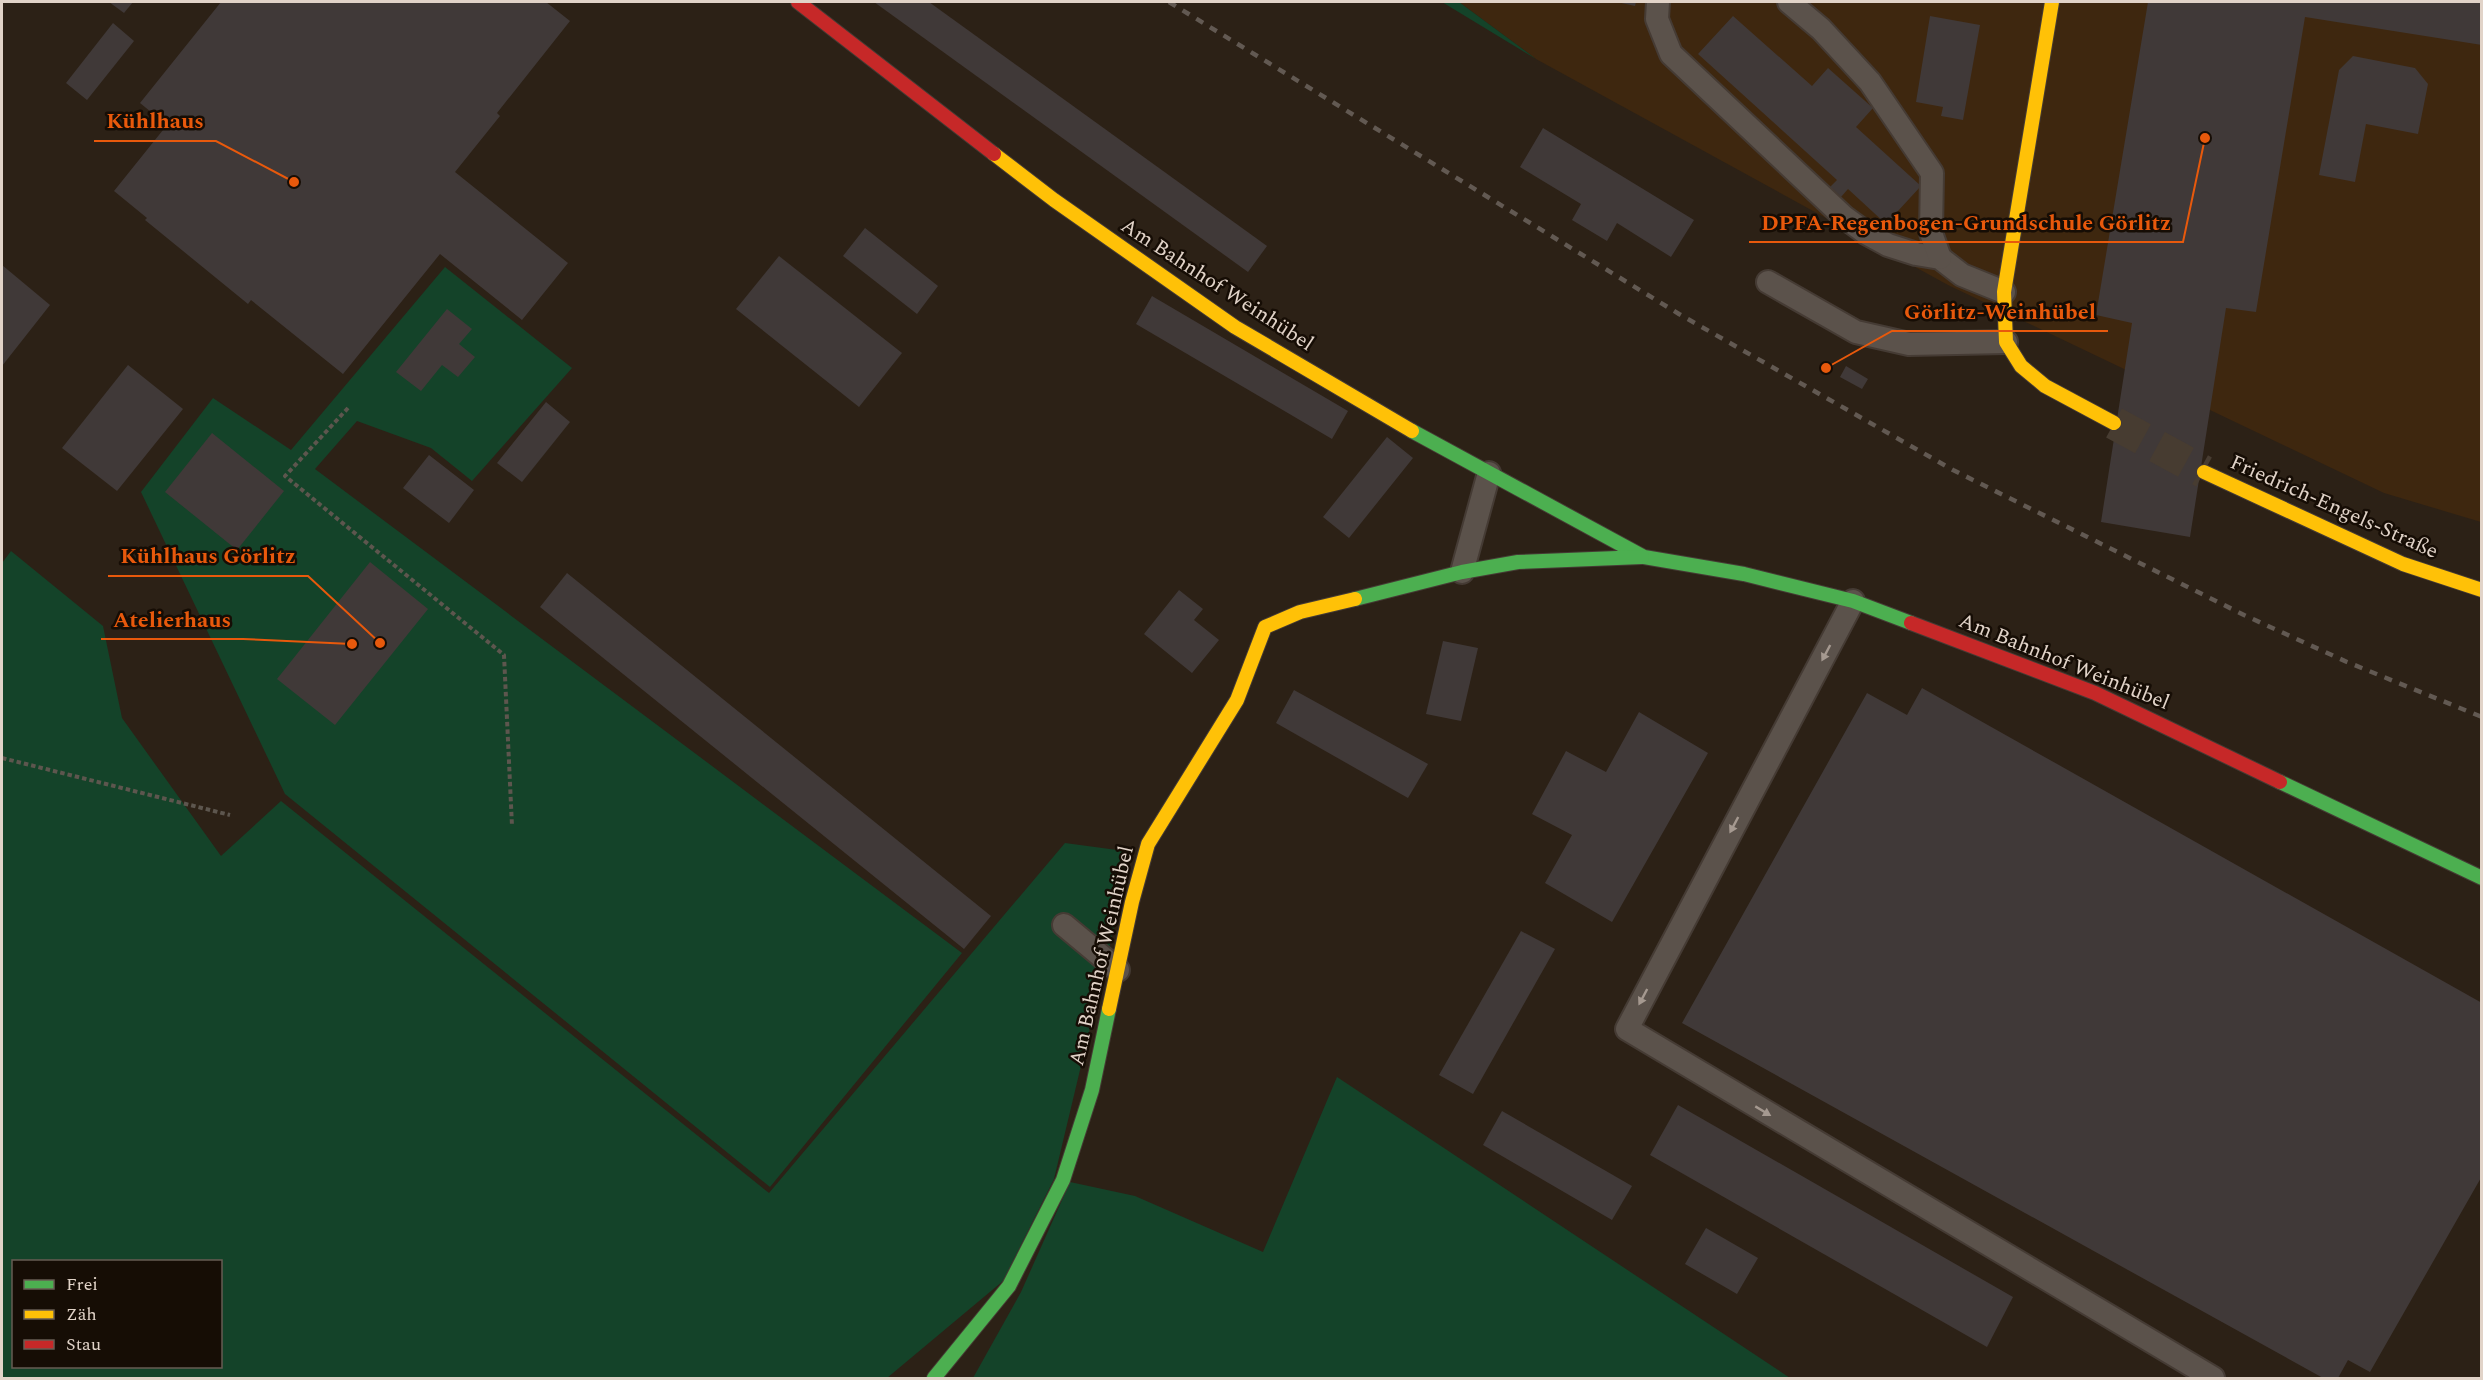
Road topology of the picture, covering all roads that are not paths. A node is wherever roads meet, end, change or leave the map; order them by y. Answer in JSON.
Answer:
{"nodes":[{"id":1,"x":798,"y":2,"type":"edge"},
{"id":2,"x":1658,"y":2,"type":"edge"},
{"id":3,"x":1789,"y":2,"type":"edge"},
{"id":4,"x":2052,"y":2,"type":"edge"},
{"id":5,"x":1940,"y":258,"type":"junction"},
{"id":6,"x":1768,"y":282,"type":"dead end"},
{"id":7,"x":2004,"y":292,"type":"junction"},
{"id":8,"x":2006,"y":342,"type":"junction"},
{"id":9,"x":2114,"y":423,"type":"tunnel mouth"},
{"id":10,"x":2204,"y":472,"type":"tunnel mouth"},
{"id":11,"x":1489,"y":473,"type":"junction"},
{"id":12,"x":1644,"y":557,"type":"junction"},
{"id":13,"x":1462,"y":572,"type":"junction"},
{"id":14,"x":2481,"y":590,"type":"edge"},
{"id":15,"x":1853,"y":601,"type":"junction"},
{"id":16,"x":2481,"y":878,"type":"edge"},
{"id":17,"x":1064,"y":925,"type":"dead end"},
{"id":18,"x":1118,"y":970,"type":"junction"},
{"id":19,"x":934,"y":1378,"type":"edge"},
{"id":20,"x":2213,"y":1378,"type":"edge"}],
"edges":[{"from":1,"to":11,"type":"street","name":"Am Bahnhof Weinhübel"},
{"from":2,"to":5,"type":"lane"},
{"from":3,"to":5,"type":"lane"},
{"from":4,"to":7,"type":"street"},
{"from":5,"to":7,"type":"lane"},
{"from":6,"to":8,"type":"lane"},
{"from":7,"to":8,"type":"street"},
{"from":8,"to":9,"type":"street"},
{"from":10,"to":14,"type":"street","name":"Friedrich-Engels-Straße"},
{"from":11,"to":12,"type":"street","name":"Am Bahnhof Weinhübel"},
{"from":11,"to":13,"type":"lane"},
{"from":12,"to":13,"type":"street","name":"Am Bahnhof Weinhübel"},
{"from":12,"to":15,"type":"street","name":"Am Bahnhof Weinhübel"},
{"from":13,"to":18,"type":"street","name":"Am Bahnhof Weinhübel"},
{"from":15,"to":16,"type":"street","name":"Am Bahnhof Weinhübel"},
{"from":15,"to":20,"type":"lane","one_way":true},
{"from":17,"to":18,"type":"lane"},
{"from":18,"to":19,"type":"street","name":"Am Bahnhof Weinhübel"}]}
